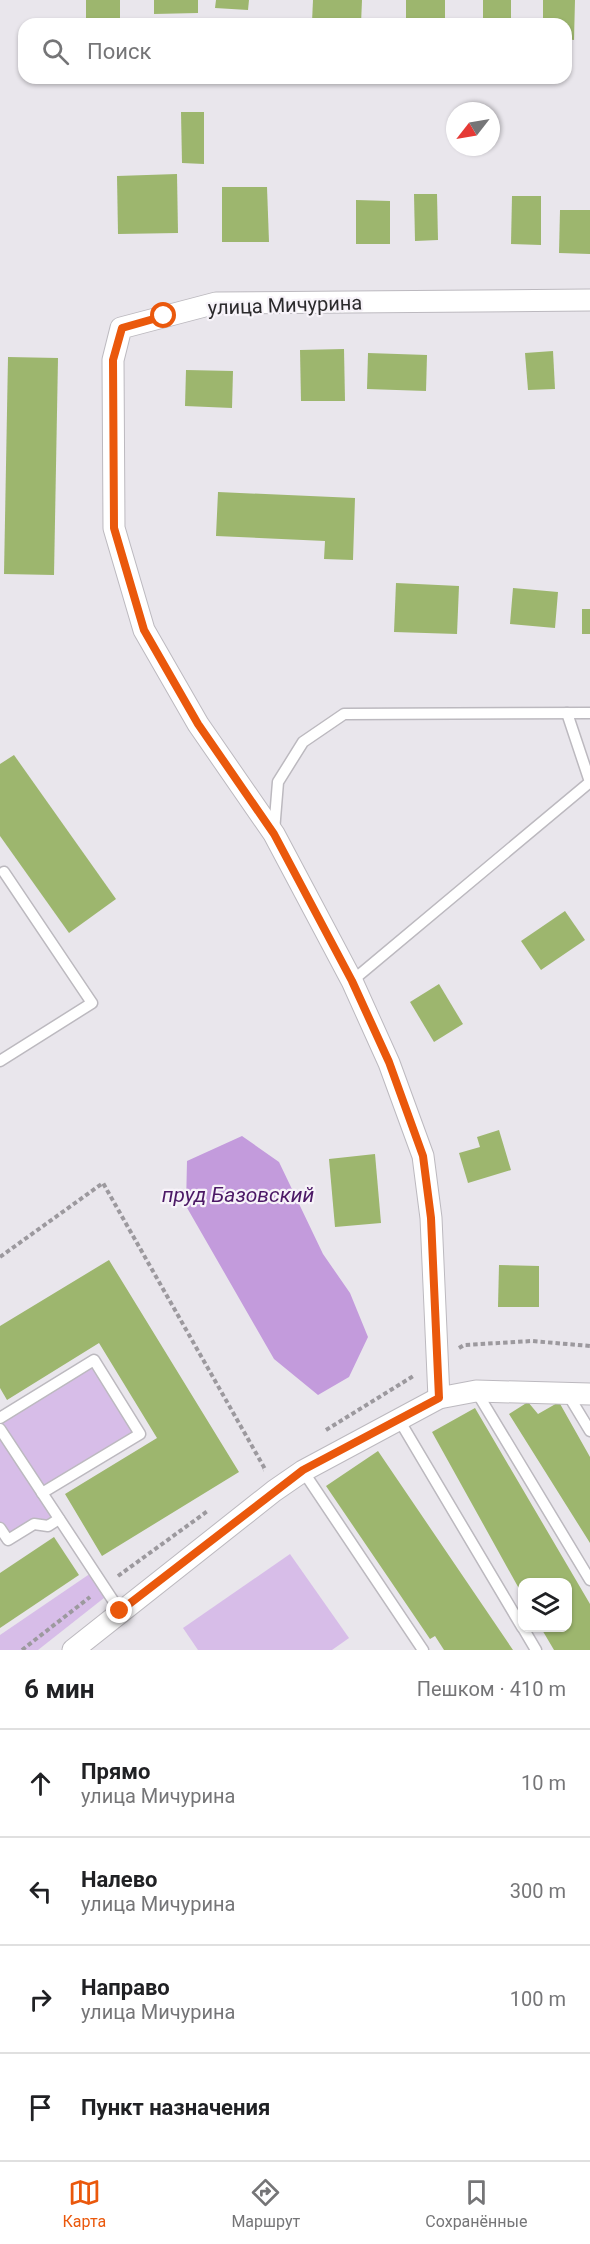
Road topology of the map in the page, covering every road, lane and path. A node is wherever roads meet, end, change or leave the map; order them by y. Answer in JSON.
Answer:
{"nodes":[{"id":1,"x":590,"y":300,"type":"edge"},
{"id":2,"x":567,"y":713,"type":"junction"},
{"id":3,"x":590,"y":713,"type":"edge"},
{"id":4,"x":274,"y":834,"type":"junction"},
{"id":5,"x":4,"y":872,"type":"dead end"},
{"id":6,"x":352,"y":981,"type":"junction"},
{"id":7,"x":0,"y":1061,"type":"edge"},
{"id":8,"x":0,"y":1257,"type":"edge"},
{"id":9,"x":476,"y":1391,"type":"junction"},
{"id":10,"x":567,"y":1393,"type":"junction"},
{"id":11,"x":590,"y":1394,"type":"edge"},
{"id":12,"x":439,"y":1398,"type":"junction"},
{"id":13,"x":0,"y":1418,"type":"edge"},
{"id":14,"x":398,"y":1418,"type":"junction"},
{"id":15,"x":0,"y":1429,"type":"edge"},
{"id":16,"x":590,"y":1431,"type":"edge"},
{"id":17,"x":303,"y":1470,"type":"junction"},
{"id":18,"x":256,"y":1476,"type":"dead end"},
{"id":19,"x":42,"y":1493,"type":"junction"},
{"id":20,"x":218,"y":1503,"type":"dead end"},
{"id":21,"x":59,"y":1519,"type":"junction"},
{"id":22,"x":0,"y":1528,"type":"edge"},
{"id":23,"x":590,"y":1580,"type":"edge"},
{"id":24,"x":104,"y":1586,"type":"junction"},
{"id":25,"x":120,"y":1611,"type":"junction"},
{"id":26,"x":518,"y":1619,"type":"edge"},
{"id":27,"x":526,"y":1632,"type":"edge"},
{"id":28,"x":22,"y":1650,"type":"edge"},
{"id":29,"x":73,"y":1650,"type":"edge"},
{"id":30,"x":423,"y":1650,"type":"edge"},
{"id":31,"x":536,"y":1650,"type":"edge"}],
"edges":[{"from":1,"to":4,"type":"street","name":"улица Мичурина"},
{"from":2,"to":3,"type":"lane"},
{"from":2,"to":4,"type":"lane"},
{"from":2,"to":6,"type":"lane"},
{"from":4,"to":6,"type":"street","name":"улица Мичурина"},
{"from":5,"to":7,"type":"lane"},
{"from":6,"to":12,"type":"street","name":"улица Мичурина"},
{"from":8,"to":18,"type":"path"},
{"from":9,"to":10,"type":"street"},
{"from":9,"to":12,"type":"street"},
{"from":9,"to":23,"type":"lane"},
{"from":10,"to":11,"type":"street"},
{"from":10,"to":16,"type":"lane"},
{"from":12,"to":14,"type":"street"},
{"from":13,"to":19,"type":"lane"},
{"from":14,"to":17,"type":"street"},
{"from":14,"to":26,"type":"lane"},
{"from":15,"to":19,"type":"lane"},
{"from":17,"to":25,"type":"street"},
{"from":17,"to":30,"type":"lane"},
{"from":19,"to":21,"type":"lane"},
{"from":20,"to":24,"type":"path"},
{"from":21,"to":22,"type":"lane"},
{"from":21,"to":24,"type":"lane"},
{"from":24,"to":25,"type":"lane"},
{"from":24,"to":28,"type":"path"},
{"from":25,"to":29,"type":"street"},
{"from":27,"to":31,"type":"lane"}]}
